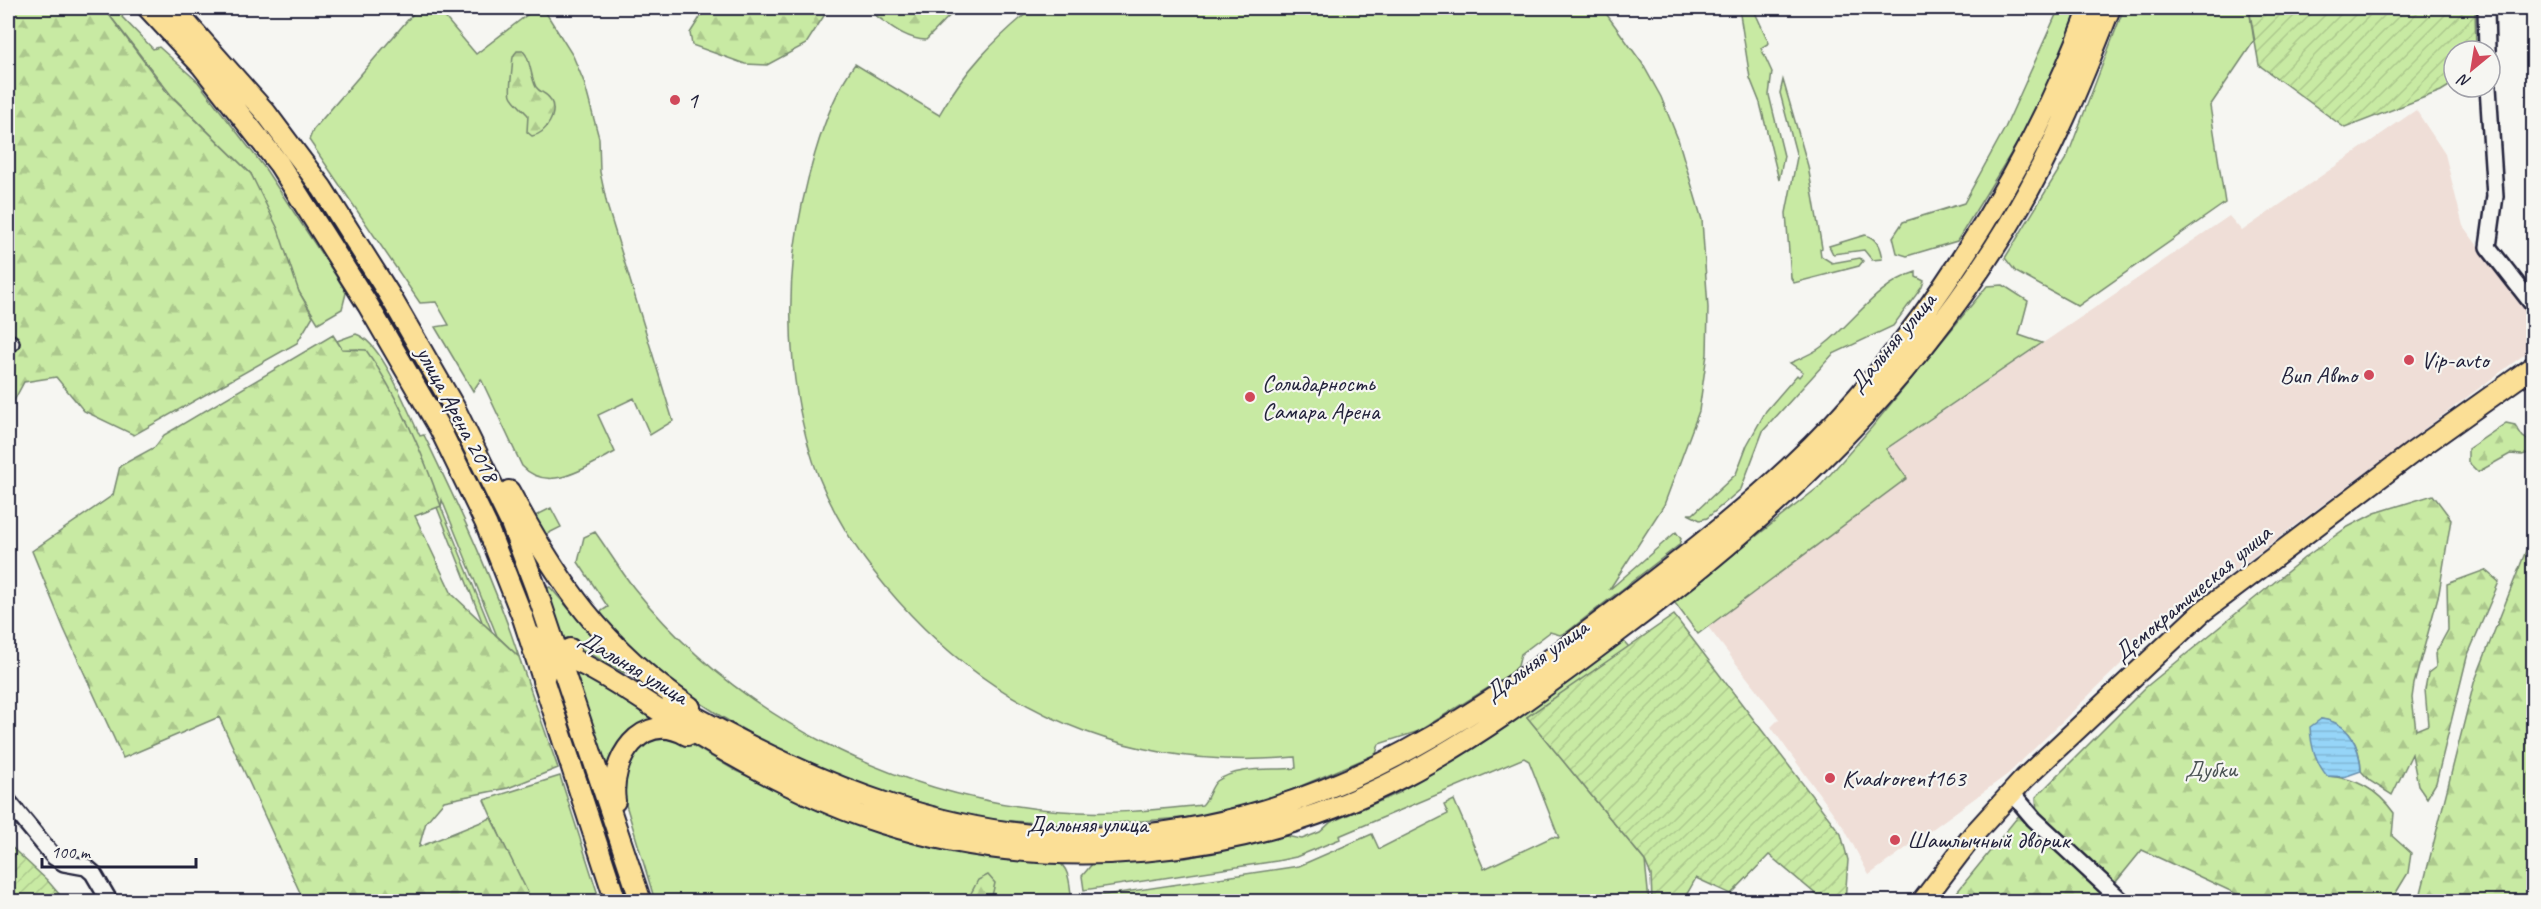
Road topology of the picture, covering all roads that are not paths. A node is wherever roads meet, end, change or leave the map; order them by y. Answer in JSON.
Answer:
{"nodes":[{"id":1,"x":148,"y":8,"type":"edge"},
{"id":2,"x":173,"y":8,"type":"edge"},
{"id":3,"x":2090,"y":8,"type":"edge"},
{"id":4,"x":2110,"y":8,"type":"edge"},
{"id":5,"x":2486,"y":8,"type":"edge"},
{"id":6,"x":2487,"y":39,"type":"edge"},
{"id":7,"x":2489,"y":99,"type":"edge"},
{"id":8,"x":322,"y":188,"type":"junction"},
{"id":9,"x":1953,"y":270,"type":"junction"},
{"id":10,"x":1972,"y":282,"type":"junction"},
{"id":11,"x":389,"y":294,"type":"junction"},
{"id":12,"x":368,"y":305,"type":"junction"},
{"id":13,"x":2534,"y":306,"type":"edge"},
{"id":14,"x":2534,"y":366,"type":"edge"},
{"id":15,"x":1868,"y":397,"type":"junction"},
{"id":16,"x":528,"y":633,"type":"junction"},
{"id":17,"x":558,"y":653,"type":"junction"},
{"id":18,"x":543,"y":681,"type":"junction"},
{"id":19,"x":750,"y":746,"type":"junction"},
{"id":20,"x":796,"y":789,"type":"junction"},
{"id":21,"x":2012,"y":793,"type":"junction"},
{"id":22,"x":8,"y":801,"type":"edge"},
{"id":23,"x":1245,"y":826,"type":"junction"},
{"id":24,"x":622,"y":843,"type":"junction"},
{"id":25,"x":110,"y":902,"type":"edge"},
{"id":26,"x":616,"y":902,"type":"edge"},
{"id":27,"x":641,"y":902,"type":"edge"},
{"id":28,"x":1922,"y":902,"type":"edge"},
{"id":29,"x":2123,"y":902,"type":"edge"}],
"edges":[{"from":1,"to":12,"type":"main road","name":"улица Арена 2018"},
{"from":2,"to":8,"type":"main road","name":"улица Арена 2018"},
{"from":3,"to":9,"type":"main road","name":"Дальняя улица"},
{"from":4,"to":10,"type":"main road","name":"Дальняя улица"},
{"from":5,"to":6,"type":"street"},
{"from":7,"to":13,"type":"street"},
{"from":8,"to":11,"type":"main road","name":"улица Арена 2018"},
{"from":8,"to":19,"type":"main road"},
{"from":9,"to":10,"type":"main road"},
{"from":9,"to":15,"type":"main road","name":"Дальняя улица"},
{"from":10,"to":15,"type":"main road","name":"Дальняя улица"},
{"from":11,"to":12,"type":"street"},
{"from":11,"to":17,"type":"main road","name":"улица Арена 2018"},
{"from":12,"to":16,"type":"main road","name":"улица Арена 2018"},
{"from":14,"to":21,"type":"main road","name":"Демократическая улица"},
{"from":15,"to":23,"type":"main road","name":"Дальняя улица"},
{"from":16,"to":17,"type":"main road"},
{"from":16,"to":18,"type":"main road","name":"улица Арена 2018"},
{"from":17,"to":18,"type":"main road"},
{"from":17,"to":19,"type":"main road","name":"Дальняя улица"},
{"from":17,"to":20,"type":"main road","name":"Дальняя улица"},
{"from":17,"to":24,"type":"main road","name":"улица Арена 2018"},
{"from":18,"to":26,"type":"main road","name":"улица Арена 2018"},
{"from":19,"to":23,"type":"main road","name":"Дальняя улица"},
{"from":20,"to":23,"type":"main road","name":"Дальняя улица"},
{"from":20,"to":24,"type":"main road"},
{"from":21,"to":28,"type":"main road","name":"Демократическая улица"},
{"from":21,"to":29,"type":"street"},
{"from":22,"to":25,"type":"street"},
{"from":24,"to":27,"type":"main road","name":"улица Арена 2018"}]}
